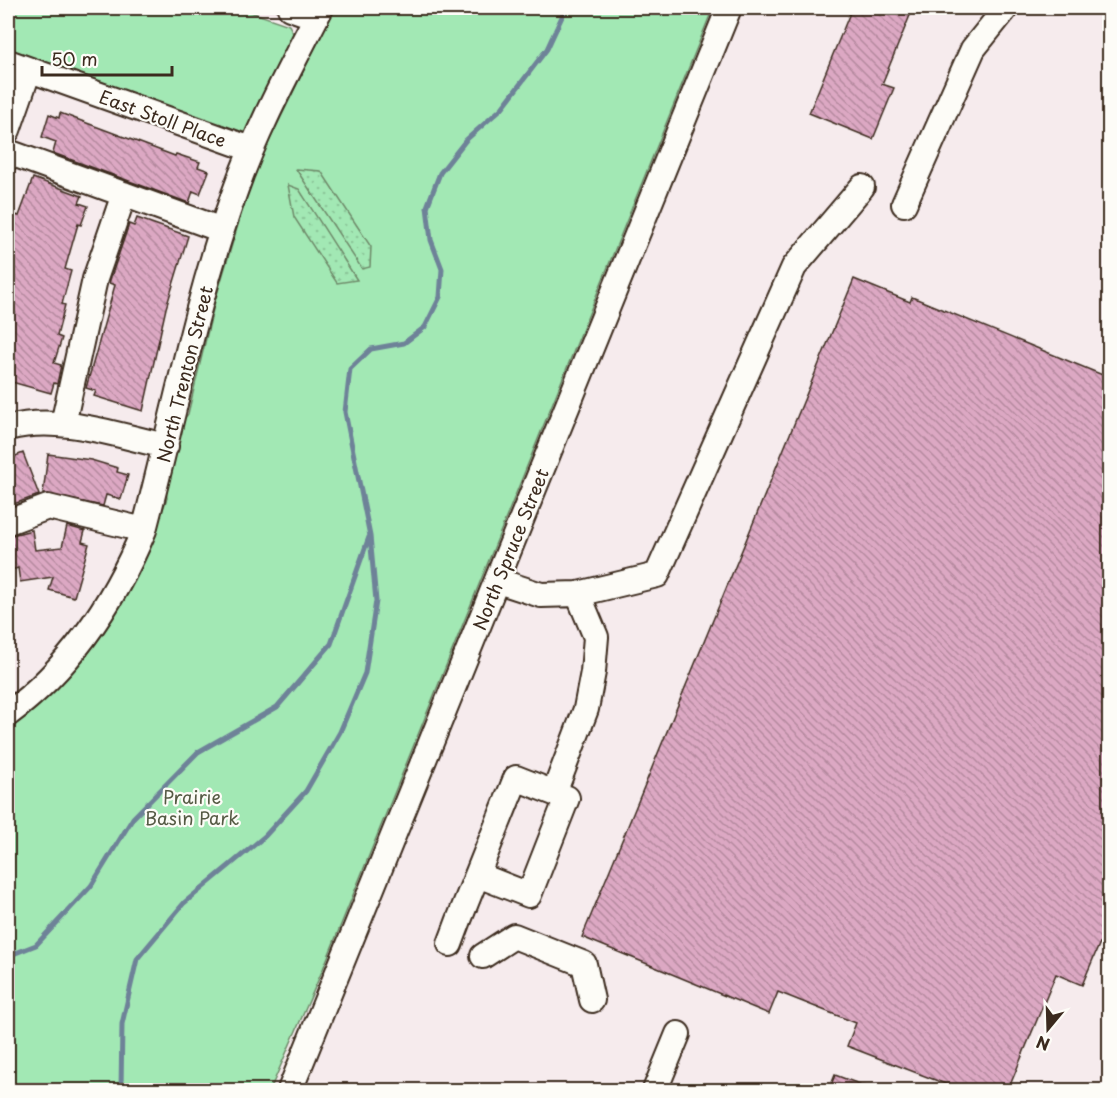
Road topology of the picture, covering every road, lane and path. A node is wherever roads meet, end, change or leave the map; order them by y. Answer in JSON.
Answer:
{"nodes":[{"id":1,"x":290,"y":8,"type":"edge"},
{"id":2,"x":729,"y":8,"type":"edge"},
{"id":3,"x":1006,"y":8,"type":"edge"},
{"id":4,"x":319,"y":12,"type":"edge"},
{"id":5,"x":18,"y":66,"type":"edge"},
{"id":6,"x":8,"y":130,"type":"edge"},
{"id":7,"x":251,"y":149,"type":"junction"},
{"id":8,"x":8,"y":152,"type":"edge"},
{"id":9,"x":862,"y":187,"type":"dead end"},
{"id":10,"x":124,"y":194,"type":"junction"},
{"id":11,"x":904,"y":204,"type":"dead end"},
{"id":12,"x":222,"y":230,"type":"junction"},
{"id":13,"x":63,"y":424,"type":"junction"},
{"id":14,"x":8,"y":428,"type":"edge"},
{"id":15,"x":166,"y":446,"type":"junction"},
{"id":16,"x":8,"y":522,"type":"edge"},
{"id":17,"x":144,"y":530,"type":"junction"},
{"id":18,"x":498,"y":581,"type":"junction"},
{"id":19,"x":578,"y":594,"type":"junction"},
{"id":20,"x":8,"y":714,"type":"edge"},
{"id":21,"x":554,"y":793,"type":"junction"},
{"id":22,"x":477,"y":875,"type":"junction"},
{"id":23,"x":450,"y":944,"type":"dead end"},
{"id":24,"x":483,"y":956,"type":"dead end"},
{"id":25,"x":592,"y":1000,"type":"dead end"},
{"id":26,"x":678,"y":1034,"type":"dead end"},
{"id":27,"x":290,"y":1090,"type":"edge"},
{"id":28,"x":655,"y":1090,"type":"edge"}],
"edges":[{"from":1,"to":4,"type":"street"},
{"from":2,"to":18,"type":"street","name":"North Spruce Street"},
{"from":3,"to":11,"type":"street"},
{"from":4,"to":7,"type":"street","name":"North Trenton Street"},
{"from":5,"to":6,"type":"street"},
{"from":5,"to":7,"type":"street","name":"East Stoll Place"},
{"from":7,"to":12,"type":"street","name":"North Trenton Street"},
{"from":8,"to":10,"type":"street"},
{"from":9,"to":19,"type":"street"},
{"from":10,"to":12,"type":"street"},
{"from":10,"to":13,"type":"street"},
{"from":12,"to":15,"type":"street","name":"North Trenton Street"},
{"from":13,"to":14,"type":"street"},
{"from":13,"to":15,"type":"street"},
{"from":15,"to":17,"type":"street","name":"North Trenton Street"},
{"from":16,"to":17,"type":"street"},
{"from":17,"to":20,"type":"street","name":"North Trenton Street"},
{"from":18,"to":19,"type":"street"},
{"from":18,"to":27,"type":"street","name":"North Spruce Street"},
{"from":19,"to":21,"type":"street"},
{"from":21,"to":22,"type":"street"},
{"from":21,"to":22,"type":"street"},
{"from":22,"to":23,"type":"street"},
{"from":24,"to":25,"type":"street"},
{"from":26,"to":28,"type":"street"}]}
